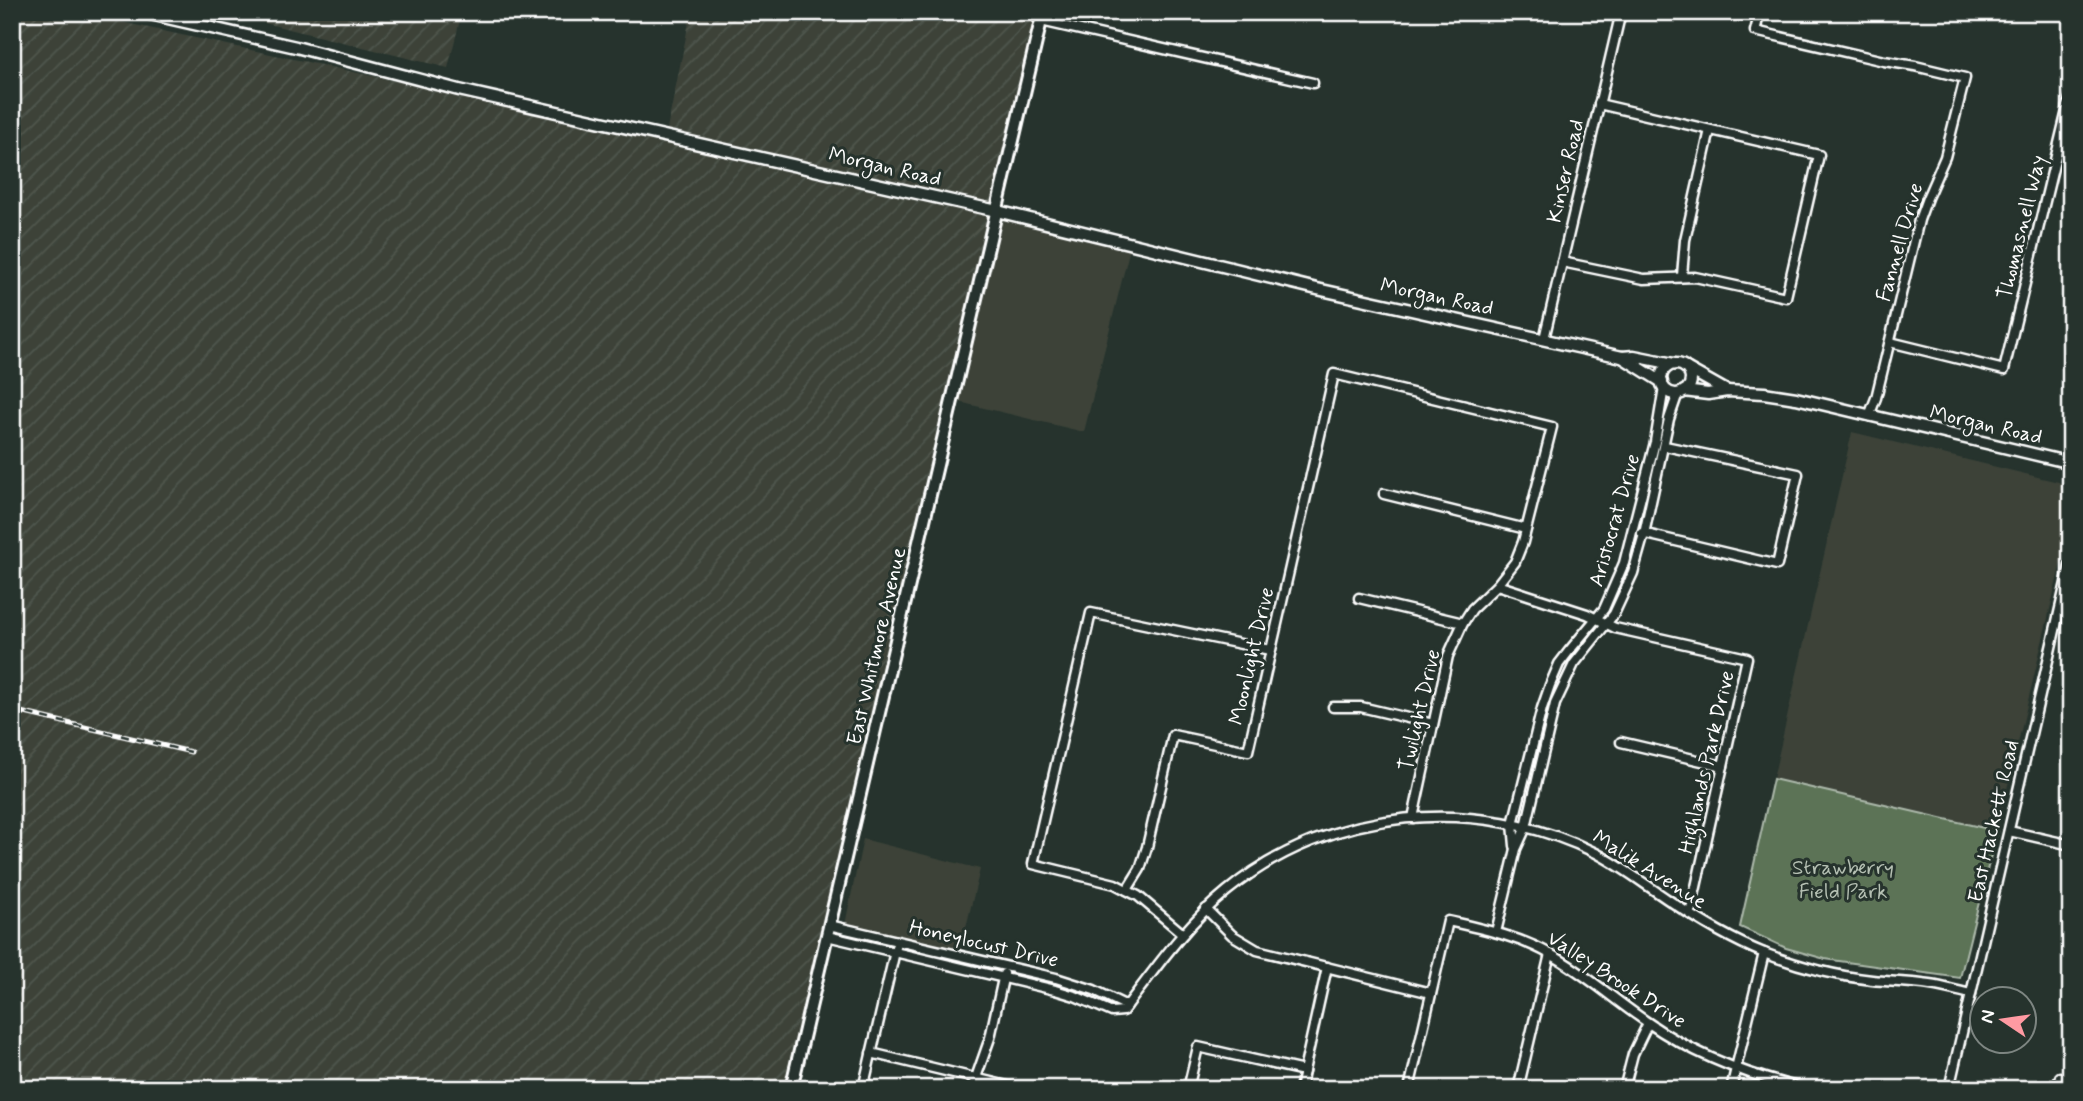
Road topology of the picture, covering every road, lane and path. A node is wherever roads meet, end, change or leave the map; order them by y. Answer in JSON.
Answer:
{"nodes":[{"id":1,"x":141,"y":12,"type":"edge"},
{"id":2,"x":1621,"y":12,"type":"edge"},
{"id":3,"x":1760,"y":12,"type":"edge"},
{"id":4,"x":1042,"y":17,"type":"edge"},
{"id":5,"x":1313,"y":83,"type":"dead end"},
{"id":6,"x":2071,"y":94,"type":"edge"},
{"id":7,"x":1599,"y":104,"type":"junction"},
{"id":8,"x":1710,"y":130,"type":"junction"},
{"id":9,"x":2066,"y":132,"type":"edge"},
{"id":10,"x":997,"y":211,"type":"junction"},
{"id":11,"x":1562,"y":262,"type":"junction"},
{"id":12,"x":1682,"y":276,"type":"junction"},
{"id":13,"x":1544,"y":339,"type":"junction"},
{"id":14,"x":1890,"y":342,"type":"junction"},
{"id":15,"x":1622,"y":357,"type":"junction"},
{"id":16,"x":1674,"y":364,"type":"junction"},
{"id":17,"x":1687,"y":369,"type":"junction"},
{"id":18,"x":1334,"y":374,"type":"joint"},
{"id":19,"x":1663,"y":384,"type":"junction"},
{"id":20,"x":1727,"y":391,"type":"junction"},
{"id":21,"x":1681,"y":393,"type":"junction"},
{"id":22,"x":1869,"y":416,"type":"junction"},
{"id":23,"x":1665,"y":446,"type":"junction"},
{"id":24,"x":2071,"y":463,"type":"edge"},
{"id":25,"x":1384,"y":494,"type":"dead end"},
{"id":26,"x":1526,"y":529,"type":"junction"},
{"id":27,"x":1632,"y":531,"type":"junction"},
{"id":28,"x":1644,"y":534,"type":"junction"},
{"id":29,"x":2071,"y":561,"type":"edge"},
{"id":30,"x":1497,"y":585,"type":"junction"},
{"id":31,"x":1359,"y":598,"type":"dead end"},
{"id":32,"x":1595,"y":618,"type":"junction"},
{"id":33,"x":1463,"y":623,"type":"junction"},
{"id":34,"x":1606,"y":624,"type":"junction"},
{"id":35,"x":1270,"y":650,"type":"junction"},
{"id":36,"x":1333,"y":707,"type":"dead end"},
{"id":37,"x":1433,"y":724,"type":"junction"},
{"id":38,"x":1621,"y":742,"type":"dead end"},
{"id":39,"x":1723,"y":766,"type":"junction"},
{"id":40,"x":1413,"y":818,"type":"junction"},
{"id":41,"x":1513,"y":824,"type":"junction"},
{"id":42,"x":1526,"y":827,"type":"junction"},
{"id":43,"x":2008,"y":831,"type":"junction"},
{"id":44,"x":2071,"y":845,"type":"edge"},
{"id":45,"x":1516,"y":849,"type":"junction"},
{"id":46,"x":1127,"y":890,"type":"junction"},
{"id":47,"x":1206,"y":909,"type":"junction"},
{"id":48,"x":1690,"y":914,"type":"junction"},
{"id":49,"x":828,"y":931,"type":"junction"},
{"id":50,"x":1496,"y":932,"type":"junction"},
{"id":51,"x":1183,"y":934,"type":"junction"},
{"id":52,"x":897,"y":941,"type":"junction"},
{"id":53,"x":895,"y":952,"type":"junction"},
{"id":54,"x":1764,"y":953,"type":"junction"},
{"id":55,"x":1550,"y":954,"type":"junction"},
{"id":56,"x":1006,"y":966,"type":"junction"},
{"id":57,"x":1327,"y":967,"type":"junction"},
{"id":58,"x":1003,"y":978,"type":"junction"},
{"id":59,"x":1973,"y":986,"type":"edge"},
{"id":60,"x":1431,"y":993,"type":"junction"},
{"id":61,"x":1968,"y":993,"type":"edge"},
{"id":62,"x":1968,"y":1007,"type":"edge"},
{"id":63,"x":1125,"y":1009,"type":"junction"},
{"id":64,"x":1648,"y":1023,"type":"junction"},
{"id":65,"x":871,"y":1053,"type":"junction"},
{"id":66,"x":1737,"y":1068,"type":"junction"},
{"id":67,"x":1304,"y":1071,"type":"junction"},
{"id":68,"x":975,"y":1077,"type":"junction"},
{"id":69,"x":2071,"y":1080,"type":"edge"},
{"id":70,"x":791,"y":1089,"type":"edge"},
{"id":71,"x":863,"y":1089,"type":"edge"},
{"id":72,"x":972,"y":1089,"type":"edge"},
{"id":73,"x":1020,"y":1089,"type":"edge"},
{"id":74,"x":1188,"y":1089,"type":"edge"},
{"id":75,"x":1300,"y":1089,"type":"edge"},
{"id":76,"x":1409,"y":1089,"type":"edge"},
{"id":77,"x":1518,"y":1089,"type":"edge"},
{"id":78,"x":1624,"y":1089,"type":"edge"},
{"id":79,"x":1731,"y":1089,"type":"edge"},
{"id":80,"x":1805,"y":1089,"type":"edge"},
{"id":81,"x":1949,"y":1089,"type":"edge"},
{"id":82,"x":2057,"y":1089,"type":"edge"}],
"edges":[{"from":1,"to":10,"type":"street","name":"Morgan Road"},
{"from":2,"to":7,"type":"street","name":"Kinser Road"},
{"from":3,"to":14,"type":"street","name":"Fannell Drive"},
{"from":4,"to":5,"type":"street"},
{"from":4,"to":10,"type":"main road","name":"East Whitmore Avenue"},
{"from":6,"to":9,"type":"street","name":"Thomasnell Way"},
{"from":7,"to":8,"type":"street"},
{"from":7,"to":11,"type":"street","name":"Kinser Road"},
{"from":8,"to":12,"type":"street"},
{"from":8,"to":12,"type":"street"},
{"from":9,"to":14,"type":"street","name":"Thomasnell Way"},
{"from":10,"to":13,"type":"street","name":"Morgan Road"},
{"from":10,"to":49,"type":"main road","name":"East Whitmore Avenue"},
{"from":11,"to":12,"type":"street"},
{"from":11,"to":13,"type":"street","name":"Kinser Road"},
{"from":13,"to":15,"type":"street","name":"Morgan Road"},
{"from":14,"to":22,"type":"street","name":"Fannell Drive"},
{"from":15,"to":16,"type":"street","name":"Morgan Road"},
{"from":15,"to":19,"type":"street","name":"Morgan Road"},
{"from":16,"to":17,"type":"street"},
{"from":16,"to":19,"type":"street"},
{"from":17,"to":20,"type":"street","name":"Morgan Road"},
{"from":17,"to":21,"type":"street"},
{"from":18,"to":26,"type":"street","name":"Twilight Drive"},
{"from":18,"to":35,"type":"street","name":"Moonlight Drive"},
{"from":19,"to":21,"type":"street"},
{"from":19,"to":27,"type":"street","name":"Aristocrat Drive"},
{"from":20,"to":21,"type":"street","name":"Morgan Road"},
{"from":20,"to":22,"type":"street","name":"Morgan Road"},
{"from":21,"to":23,"type":"street","name":"Aristocrat Drive"},
{"from":22,"to":24,"type":"street","name":"Morgan Road"},
{"from":23,"to":28,"type":"street","name":"Aristocrat Drive"},
{"from":23,"to":28,"type":"street"},
{"from":25,"to":26,"type":"street"},
{"from":26,"to":30,"type":"street","name":"Twilight Drive"},
{"from":27,"to":28,"type":"street"},
{"from":27,"to":32,"type":"street","name":"Aristocrat Drive"},
{"from":28,"to":34,"type":"street","name":"Aristocrat Drive"},
{"from":29,"to":43,"type":"street","name":"East Hackett Road"},
{"from":30,"to":32,"type":"street"},
{"from":30,"to":33,"type":"street","name":"Twilight Drive"},
{"from":31,"to":33,"type":"street"},
{"from":32,"to":34,"type":"street"},
{"from":32,"to":41,"type":"street","name":"Aristocrat Drive"},
{"from":33,"to":37,"type":"street","name":"Twilight Drive"},
{"from":34,"to":39,"type":"street","name":"Highlands Park Drive"},
{"from":34,"to":42,"type":"street","name":"Aristocrat Drive"},
{"from":35,"to":46,"type":"street","name":"Moonlight Drive"},
{"from":35,"to":46,"type":"street"},
{"from":36,"to":37,"type":"street"},
{"from":37,"to":40,"type":"street","name":"Twilight Drive"},
{"from":38,"to":39,"type":"street"},
{"from":39,"to":48,"type":"street","name":"Highlands Park Drive"},
{"from":40,"to":41,"type":"street","name":"Malik Avenue"},
{"from":40,"to":47,"type":"street","name":"Malik Avenue"},
{"from":41,"to":42,"type":"street","name":"Malik Avenue"},
{"from":41,"to":45,"type":"street","name":"Aristocrat Drive"},
{"from":42,"to":45,"type":"street","name":"Aristocrat Drive"},
{"from":42,"to":48,"type":"street","name":"Malik Avenue"},
{"from":43,"to":44,"type":"street"},
{"from":43,"to":59,"type":"street","name":"East Hackett Road"},
{"from":45,"to":50,"type":"street","name":"Aristocrat Drive"},
{"from":46,"to":51,"type":"street"},
{"from":47,"to":51,"type":"street","name":"Malik Avenue"},
{"from":47,"to":57,"type":"street"},
{"from":48,"to":54,"type":"street","name":"Malik Avenue"},
{"from":49,"to":52,"type":"street","name":"Honeylocust Drive"},
{"from":49,"to":53,"type":"street","name":"Honeylocust Drive"},
{"from":49,"to":70,"type":"main road","name":"East Whitmore Avenue"},
{"from":50,"to":55,"type":"street","name":"Valley Brook Drive"},
{"from":50,"to":60,"type":"street","name":"Valley Brook Drive"},
{"from":51,"to":63,"type":"street","name":"Malik Avenue"},
{"from":52,"to":53,"type":"street"},
{"from":52,"to":56,"type":"street","name":"Honeylocust Drive"},
{"from":53,"to":58,"type":"street","name":"Honeylocust Drive"},
{"from":53,"to":65,"type":"street"},
{"from":54,"to":61,"type":"street","name":"Malik Avenue"},
{"from":54,"to":66,"type":"street"},
{"from":55,"to":64,"type":"street","name":"Valley Brook Drive"},
{"from":55,"to":77,"type":"street"},
{"from":56,"to":58,"type":"street"},
{"from":56,"to":63,"type":"street","name":"Honeylocust Drive"},
{"from":57,"to":60,"type":"street"},
{"from":57,"to":67,"type":"street"},
{"from":58,"to":63,"type":"street","name":"Honeylocust Drive"},
{"from":58,"to":68,"type":"street"},
{"from":60,"to":76,"type":"street"},
{"from":62,"to":81,"type":"street","name":"East Hackett Road"},
{"from":64,"to":66,"type":"street","name":"Valley Brook Drive"},
{"from":64,"to":78,"type":"street"},
{"from":65,"to":68,"type":"street"},
{"from":65,"to":71,"type":"street"},
{"from":66,"to":79,"type":"street"},
{"from":66,"to":80,"type":"street","name":"Valley Brook Drive"},
{"from":67,"to":74,"type":"street"},
{"from":67,"to":75,"type":"street"},
{"from":68,"to":72,"type":"street"},
{"from":68,"to":73,"type":"street"},
{"from":69,"to":82,"type":"street"}]}
